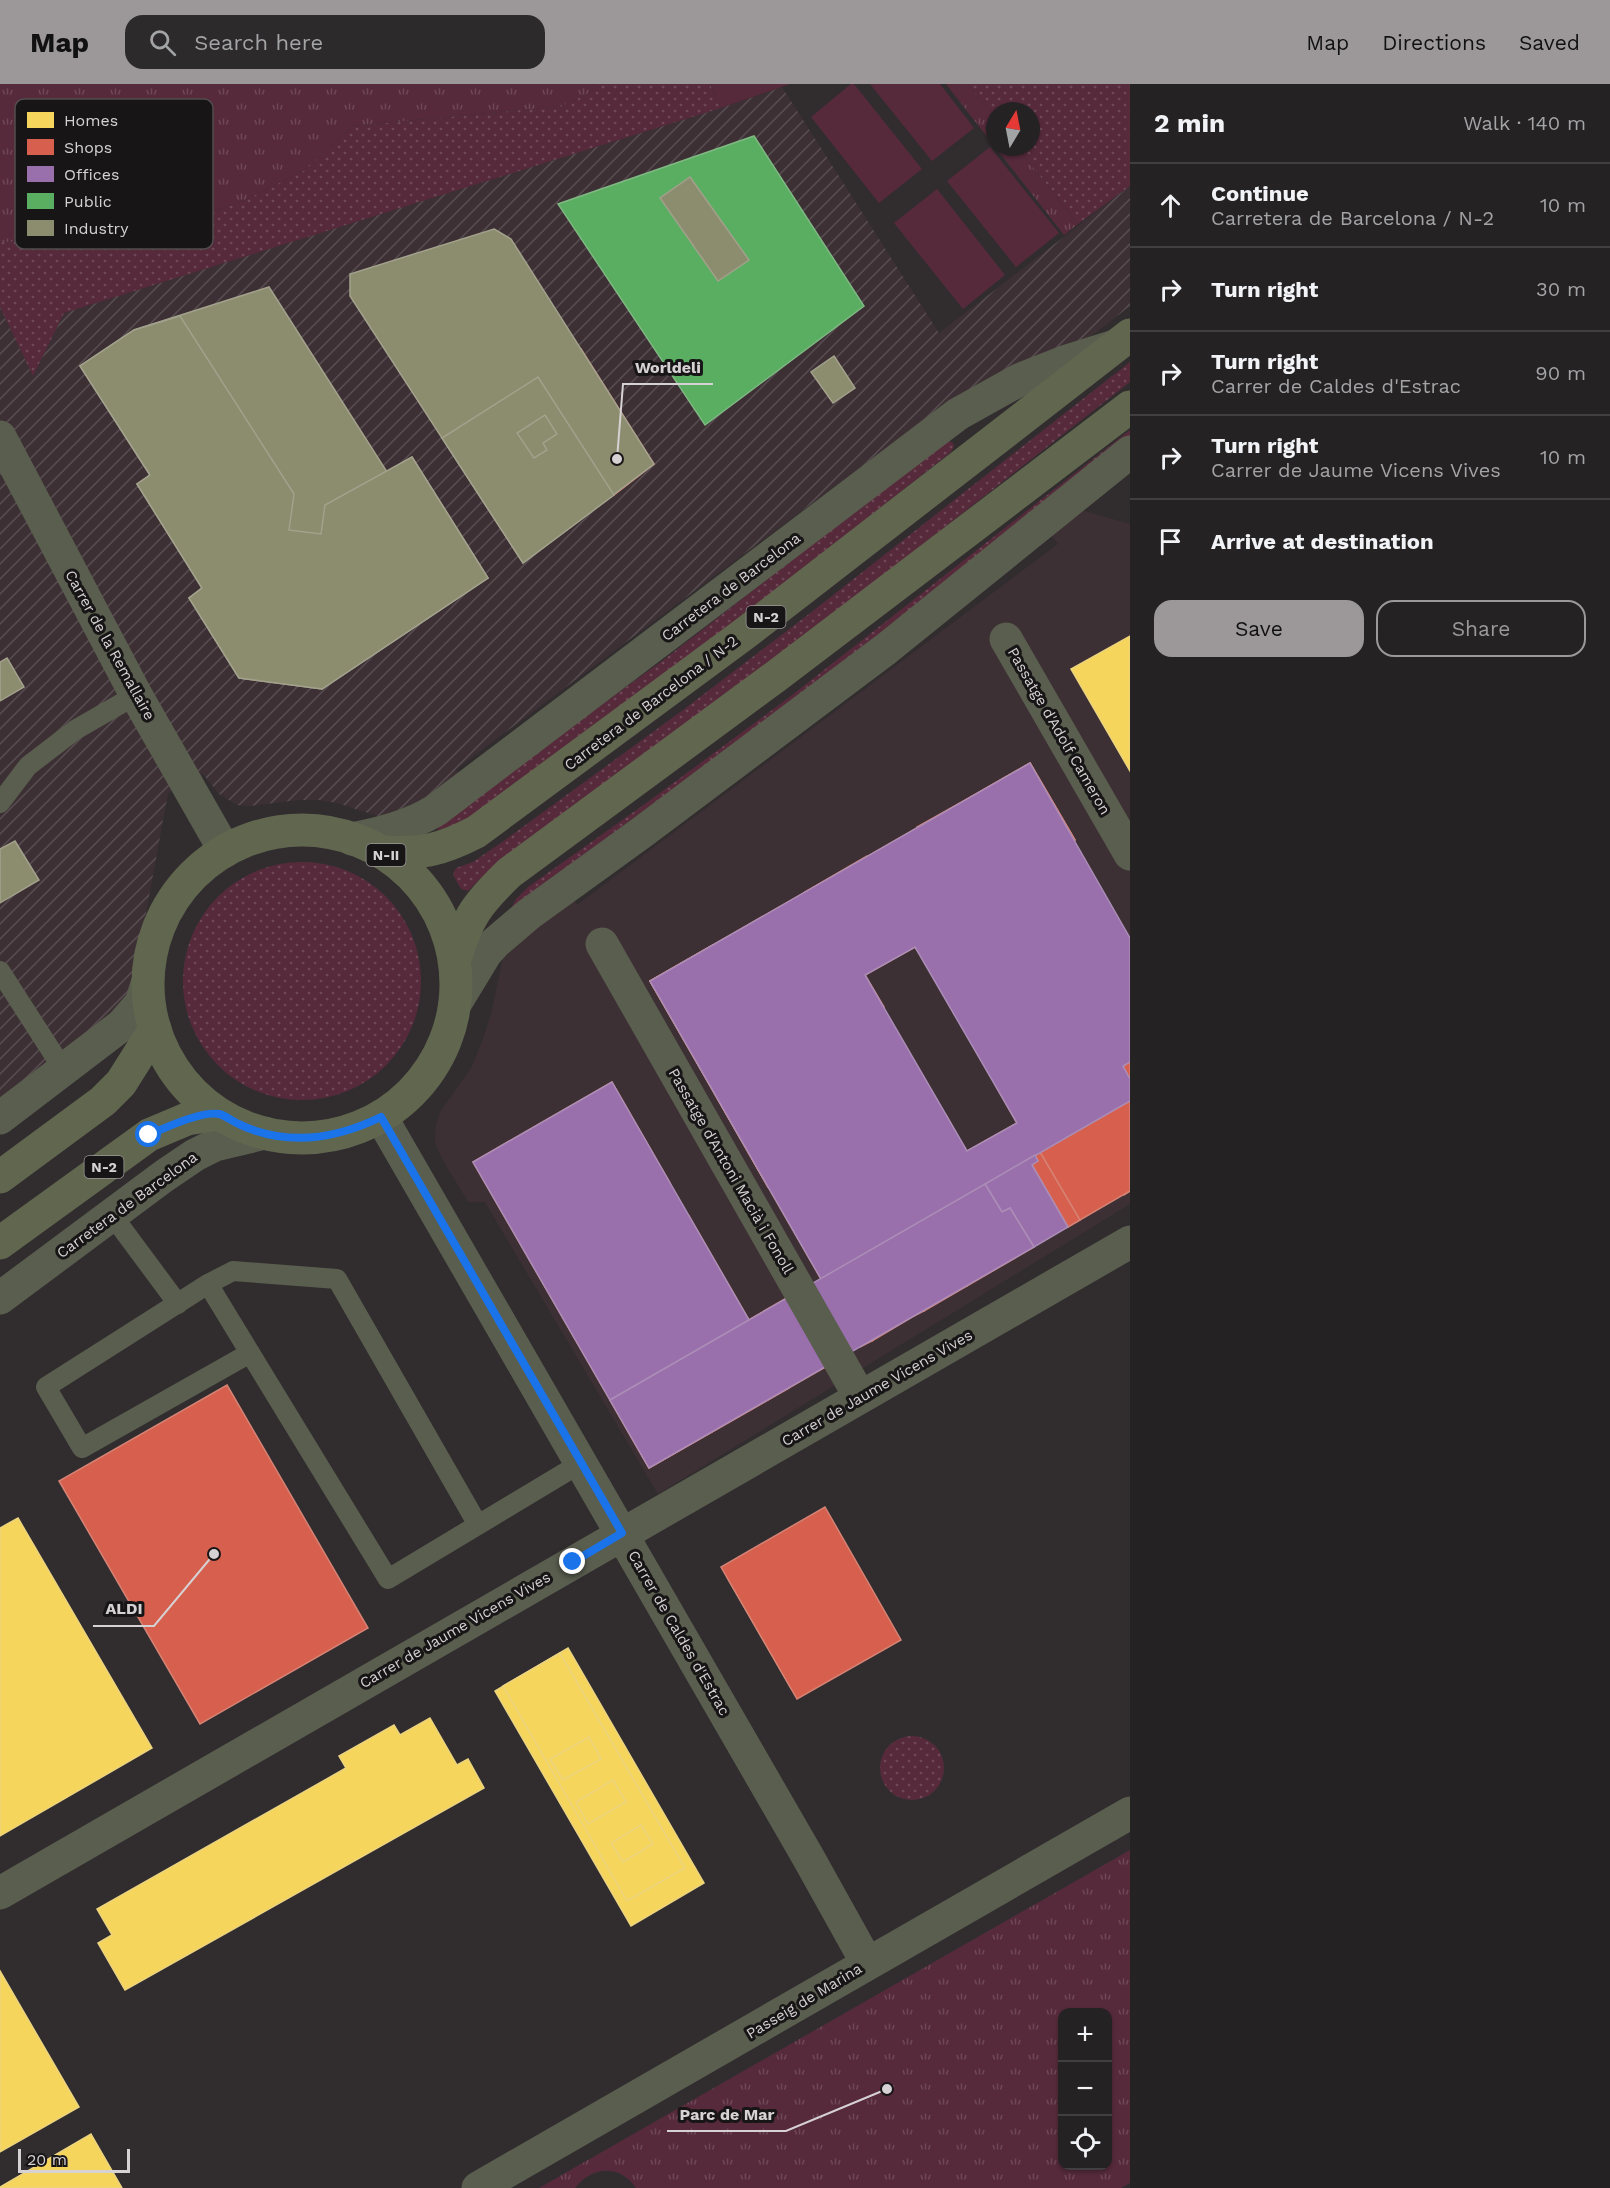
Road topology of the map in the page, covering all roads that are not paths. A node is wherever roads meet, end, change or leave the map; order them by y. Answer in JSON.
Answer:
{"nodes":[{"id":1,"x":1124,"y":340,"type":"edge"},
{"id":2,"x":1130,"y":407,"type":"edge"},
{"id":3,"x":0,"y":437,"type":"edge"},
{"id":4,"x":1127,"y":463,"type":"edge"},
{"id":5,"x":1006,"y":639,"type":"dead end"},
{"id":6,"x":136,"y":695,"type":"junction"},
{"id":7,"x":0,"y":803,"type":"edge"},
{"id":8,"x":352,"y":838,"type":"junction"},
{"id":9,"x":225,"y":850,"type":"junction"},
{"id":10,"x":381,"y":852,"type":"junction"},
{"id":11,"x":1130,"y":854,"type":"edge"},
{"id":12,"x":602,"y":944,"type":"dead end"},
{"id":13,"x":455,"y":959,"type":"junction"},
{"id":14,"x":0,"y":971,"type":"edge"},
{"id":15,"x":147,"y":984,"type":"junction"},
{"id":16,"x":456,"y":1004,"type":"junction"},
{"id":17,"x":155,"y":1029,"type":"junction"},
{"id":18,"x":63,"y":1069,"type":"junction"},
{"id":19,"x":218,"y":1114,"type":"junction"},
{"id":20,"x":381,"y":1117,"type":"junction"},
{"id":21,"x":0,"y":1118,"type":"edge"},
{"id":22,"x":265,"y":1133,"type":"junction"},
{"id":23,"x":0,"y":1177,"type":"edge"},
{"id":24,"x":112,"y":1215,"type":"junction"},
{"id":25,"x":1130,"y":1242,"type":"edge"},
{"id":26,"x":0,"y":1243,"type":"edge"},
{"id":27,"x":208,"y":1284,"type":"junction"},
{"id":28,"x":0,"y":1298,"type":"edge"},
{"id":29,"x":177,"y":1304,"type":"junction"},
{"id":30,"x":250,"y":1353,"type":"junction"},
{"id":31,"x":860,"y":1397,"type":"junction"},
{"id":32,"x":581,"y":1463,"type":"junction"},
{"id":33,"x":478,"y":1525,"type":"junction"},
{"id":34,"x":622,"y":1533,"type":"junction"},
{"id":35,"x":1130,"y":1813,"type":"edge"},
{"id":36,"x":0,"y":1893,"type":"edge"},
{"id":37,"x":867,"y":1963,"type":"junction"},
{"id":38,"x":478,"y":2188,"type":"edge"}],
"edges":[{"from":1,"to":8,"type":"street","name":"Carretera de Barcelona"},
{"from":1,"to":10,"type":"main road","name":"Carretera de Barcelona / N-2","number":"N-2"},
{"from":2,"to":13,"type":"main road"},
{"from":3,"to":6,"type":"street","name":"Carrer de la Remallaire"},
{"from":4,"to":16,"type":"street"},
{"from":5,"to":11,"type":"street","name":"Passatge d'Adolf Cameron"},
{"from":6,"to":7,"type":"lane"},
{"from":6,"to":9,"type":"street","name":"Carrer de la Remallaire"},
{"from":8,"to":9,"type":"main road","number":"N-II"},
{"from":8,"to":10,"type":"main road","number":"N-II"},
{"from":9,"to":15,"type":"main road","number":"N-II"},
{"from":10,"to":13,"type":"main road","number":"N-II"},
{"from":12,"to":31,"type":"street","name":"Passatge d'Antoni Macià i Fonoll"},
{"from":13,"to":16,"type":"main road","number":"N-II"},
{"from":14,"to":18,"type":"lane"},
{"from":15,"to":17,"type":"main road","number":"N-II"},
{"from":15,"to":18,"type":"street"},
{"from":16,"to":20,"type":"main road","number":"N-II"},
{"from":17,"to":19,"type":"main road","number":"N-II"},
{"from":17,"to":23,"type":"main road"},
{"from":18,"to":21,"type":"street"},
{"from":19,"to":22,"type":"main road","number":"N-II"},
{"from":19,"to":26,"type":"main road","number":"N-2"},
{"from":20,"to":22,"type":"main road","number":"N-II"},
{"from":20,"to":32,"type":"street","name":"Carrer de Caldes d'Estrac"},
{"from":22,"to":24,"type":"street","name":"Carretera de Barcelona"},
{"from":24,"to":28,"type":"street","name":"Carretera de Barcelona"},
{"from":24,"to":29,"type":"lane"},
{"from":25,"to":31,"type":"street","name":"Carrer de Jaume Vicens Vives"},
{"from":27,"to":29,"type":"lane"},
{"from":27,"to":30,"type":"lane"},
{"from":27,"to":33,"type":"lane"},
{"from":29,"to":30,"type":"lane"},
{"from":30,"to":33,"type":"lane"},
{"from":31,"to":34,"type":"street","name":"Carrer de Jaume Vicens Vives"},
{"from":32,"to":33,"type":"lane"},
{"from":32,"to":34,"type":"street","name":"Carrer de Caldes d'Estrac"},
{"from":34,"to":36,"type":"street","name":"Carrer de Jaume Vicens Vives"},
{"from":34,"to":37,"type":"street","name":"Carrer de Caldes d'Estrac"},
{"from":35,"to":37,"type":"street","name":"Passeig de Marina"},
{"from":37,"to":38,"type":"street","name":"Passeig de Marina"}]}
